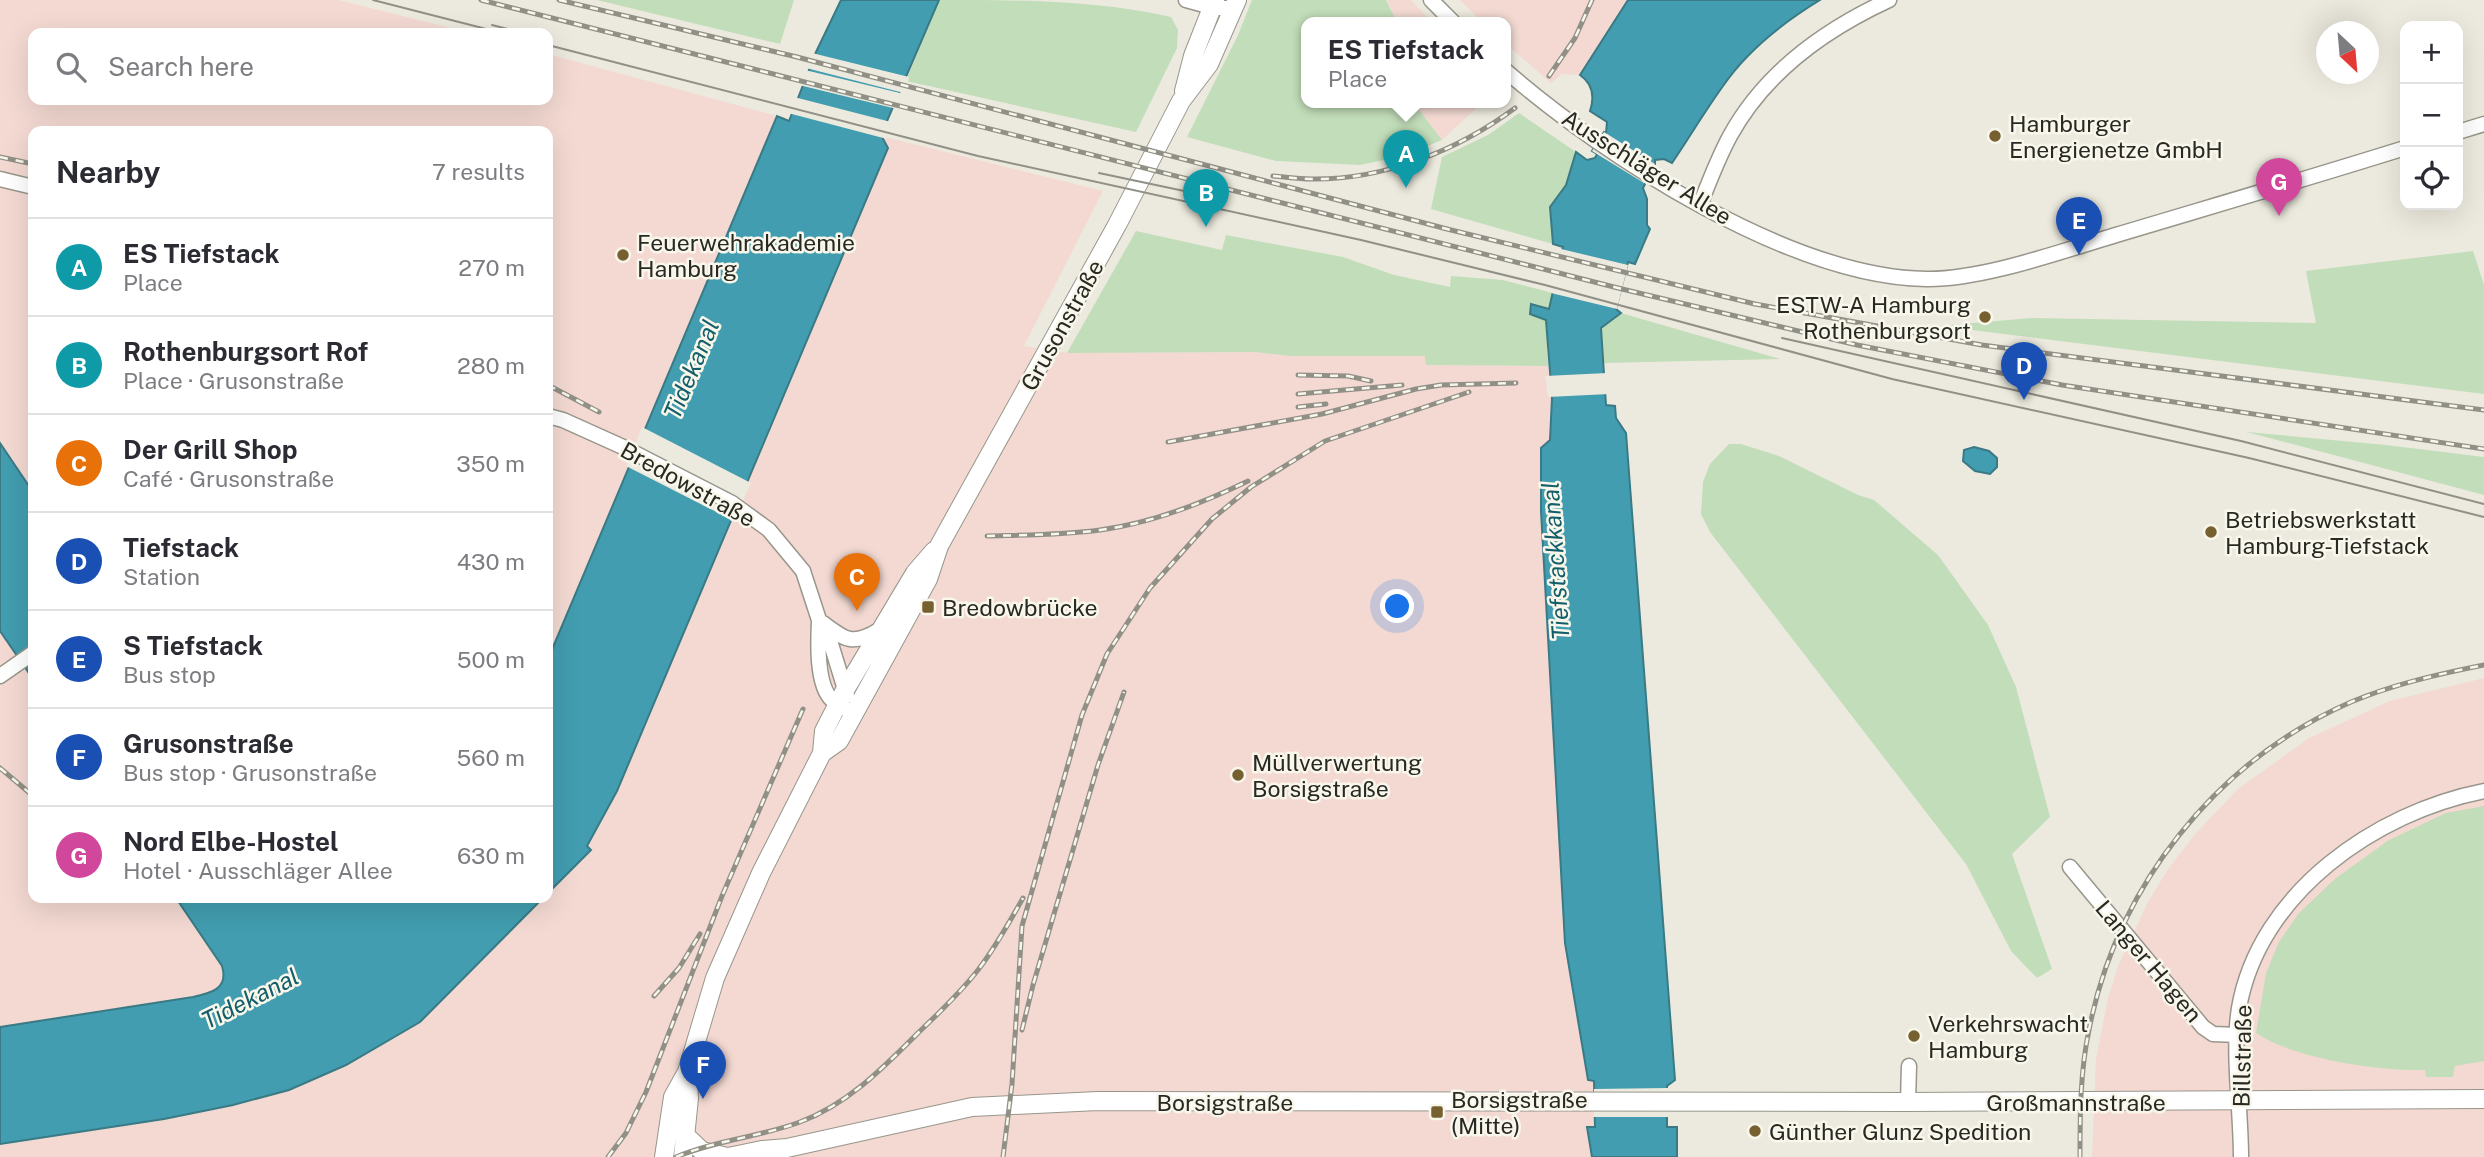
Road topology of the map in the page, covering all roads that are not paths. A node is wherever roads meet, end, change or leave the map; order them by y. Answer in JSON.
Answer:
{"nodes":[{"id":1,"x":1186,"y":0,"type":"edge"},
{"id":2,"x":1431,"y":0,"type":"edge"},
{"id":3,"x":1889,"y":0,"type":"edge"},
{"id":4,"x":1225,"y":3,"type":"edge"},
{"id":5,"x":1449,"y":17,"type":"edge"},
{"id":6,"x":1511,"y":75,"type":"edge"},
{"id":7,"x":2484,"y":124,"type":"edge"},
{"id":8,"x":2463,"y":130,"type":"edge"},
{"id":9,"x":2400,"y":150,"type":"edge"},
{"id":10,"x":0,"y":179,"type":"edge"},
{"id":11,"x":28,"y":186,"type":"edge"},
{"id":12,"x":1700,"y":205,"type":"junction"},
{"id":13,"x":553,"y":417,"type":"edge"},
{"id":14,"x":939,"y":546,"type":"junction"},
{"id":15,"x":819,"y":620,"type":"junction"},
{"id":16,"x":879,"y":630,"type":"junction"},
{"id":17,"x":28,"y":656,"type":"edge"},
{"id":18,"x":3,"y":673,"type":"edge"},
{"id":19,"x":841,"y":697,"type":"junction"},
{"id":20,"x":854,"y":713,"type":"junction"},
{"id":21,"x":822,"y":753,"type":"junction"},
{"id":22,"x":2484,"y":791,"type":"edge"},
{"id":23,"x":2070,"y":867,"type":"dead end"},
{"id":24,"x":2238,"y":1035,"type":"junction"},
{"id":25,"x":1909,"y":1066,"type":"dead end"},
{"id":26,"x":687,"y":1072,"type":"junction"},
{"id":27,"x":2484,"y":1099,"type":"edge"},
{"id":28,"x":2239,"y":1101,"type":"junction"},
{"id":29,"x":1668,"y":1102,"type":"joint"},
{"id":30,"x":1908,"y":1102,"type":"junction"},
{"id":31,"x":685,"y":1135,"type":"junction"},
{"id":32,"x":787,"y":1148,"type":"junction"},
{"id":33,"x":664,"y":1157,"type":"edge"},
{"id":34,"x":683,"y":1157,"type":"edge"},
{"id":35,"x":727,"y":1157,"type":"edge"},
{"id":36,"x":768,"y":1157,"type":"edge"},
{"id":37,"x":2241,"y":1157,"type":"edge"}],
"edges":[{"from":1,"to":4,"type":"street"},
{"from":2,"to":5,"type":"street"},
{"from":3,"to":12,"type":"street"},
{"from":4,"to":14,"type":"main road","name":"Grusonstraße"},
{"from":6,"to":12,"type":"street","name":"Ausschläger Allee"},
{"from":7,"to":8,"type":"street"},
{"from":9,"to":12,"type":"street","name":"Ausschläger Allee"},
{"from":10,"to":11,"type":"street"},
{"from":13,"to":15,"type":"street","name":"Bredowstraße"},
{"from":14,"to":16,"type":"main road","name":"Grusonstraße"},
{"from":14,"to":20,"type":"main road","name":"Grusonstraße"},
{"from":15,"to":16,"type":"street"},
{"from":15,"to":19,"type":"street","name":"Bredowstraße"},
{"from":16,"to":19,"type":"main road","name":"Grusonstraße"},
{"from":17,"to":18,"type":"street"},
{"from":19,"to":20,"type":"street","name":"Bredowstraße"},
{"from":19,"to":21,"type":"main road","name":"Grusonstraße"},
{"from":20,"to":21,"type":"main road","name":"Grusonstraße"},
{"from":21,"to":26,"type":"main road","name":"Grusonstraße"},
{"from":22,"to":24,"type":"street","name":"Billstraße"},
{"from":23,"to":24,"type":"street","name":"Langer Hagen"},
{"from":24,"to":28,"type":"street","name":"Billstraße"},
{"from":25,"to":30,"type":"street"},
{"from":26,"to":31,"type":"main road","name":"Grusonstraße"},
{"from":26,"to":33,"type":"main road","name":"Grusonstraße"},
{"from":27,"to":28,"type":"main road","name":"Großmannstraße"},
{"from":28,"to":30,"type":"main road","name":"Großmannstraße"},
{"from":28,"to":37,"type":"street","name":"Billstraße"},
{"from":29,"to":30,"type":"main road","name":"Großmannstraße"},
{"from":29,"to":32,"type":"main road","name":"Borsigstraße"},
{"from":31,"to":34,"type":"main road","name":"Grusonstraße"},
{"from":31,"to":35,"type":"main road"},
{"from":32,"to":35,"type":"main road","name":"Borsigstraße"},
{"from":32,"to":36,"type":"main road","name":"Borsigstraße"}]}
